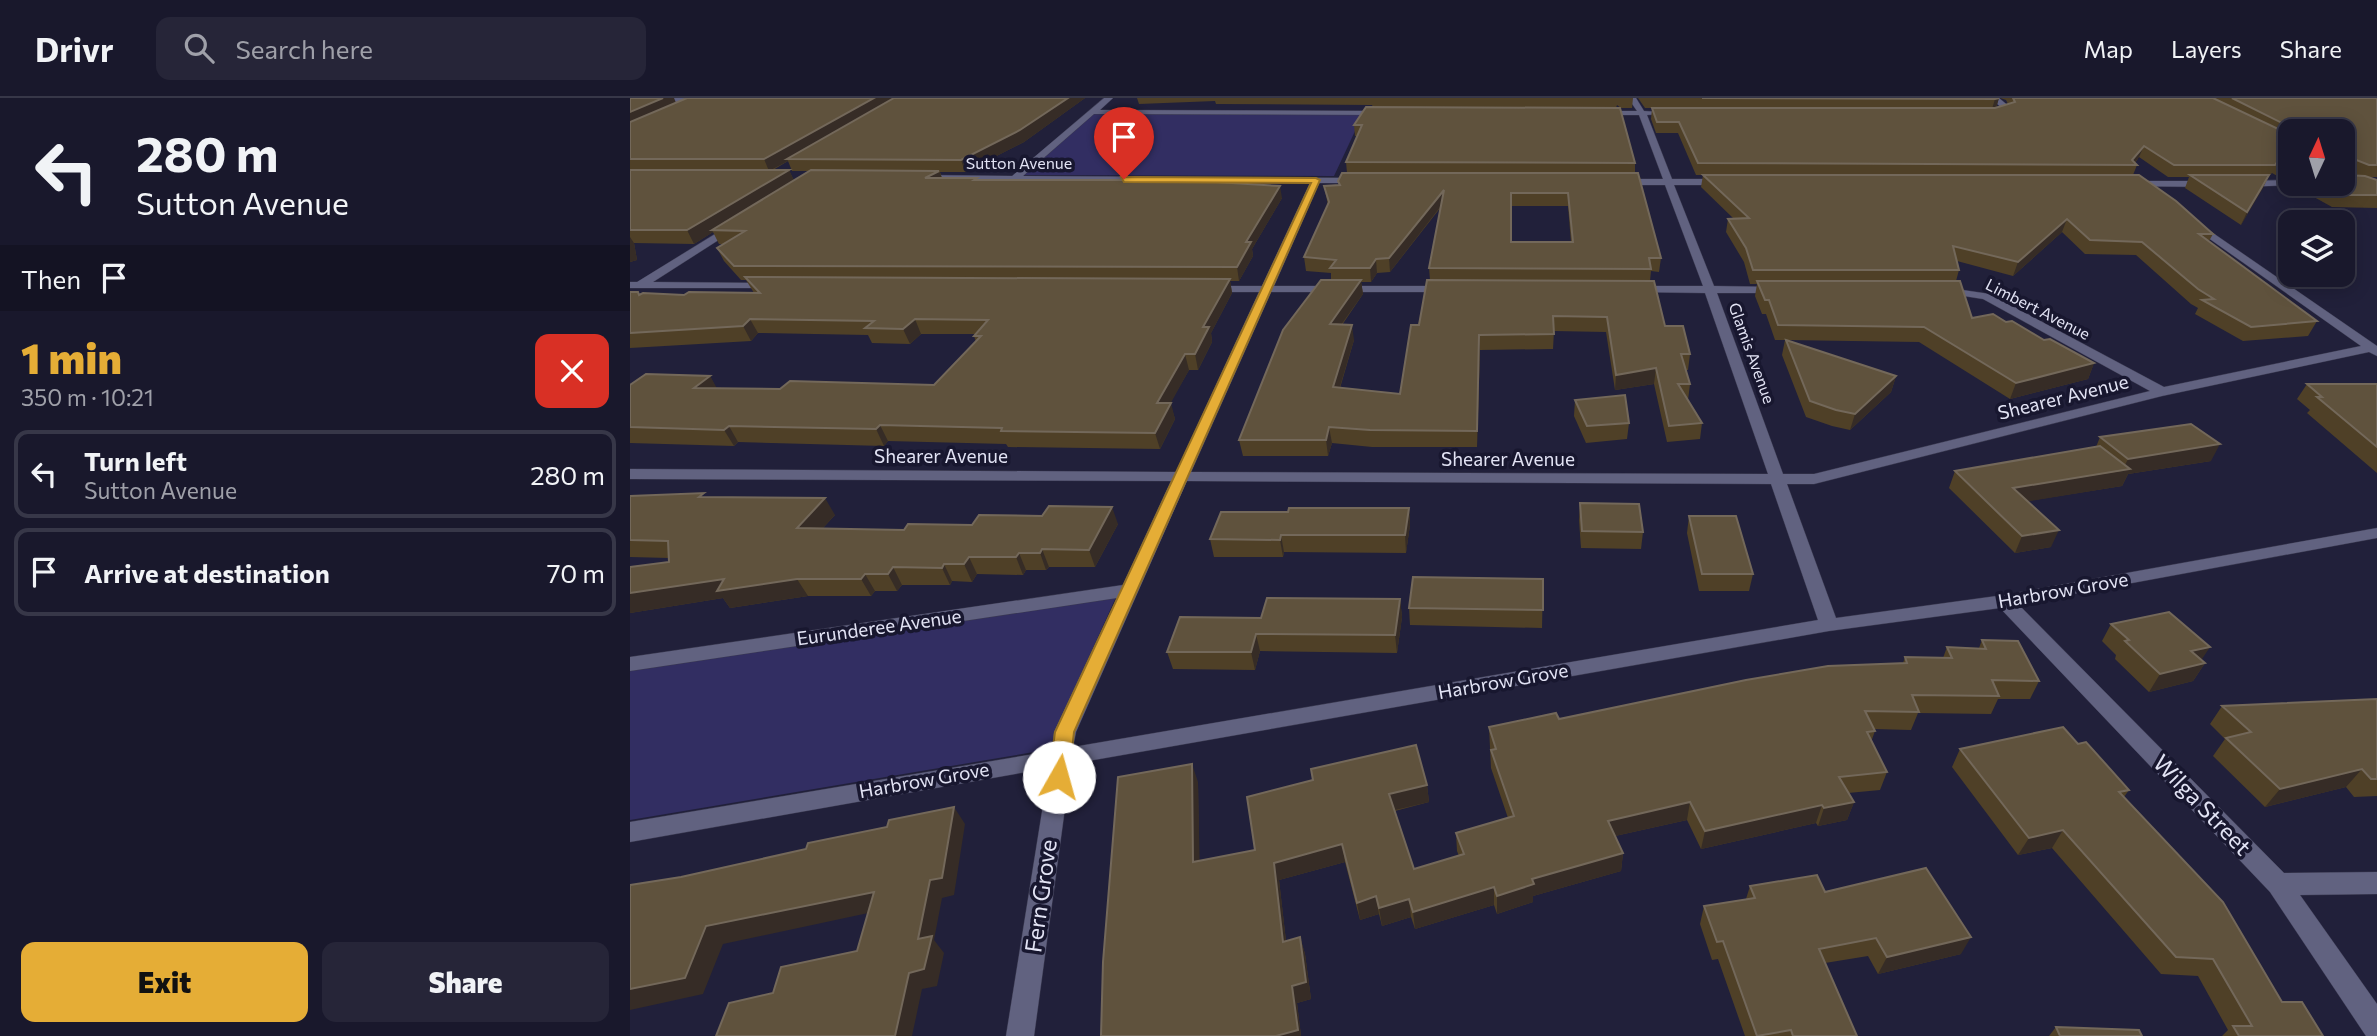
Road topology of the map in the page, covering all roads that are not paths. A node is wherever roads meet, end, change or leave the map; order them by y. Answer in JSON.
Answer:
{"nodes":[{"id":1,"x":1108,"y":98,"type":"edge"},
{"id":2,"x":1632,"y":98,"type":"edge"},
{"id":3,"x":1994,"y":98,"type":"edge"},
{"id":4,"x":704,"y":99,"type":"edge"},
{"id":5,"x":630,"y":100,"type":"edge"},
{"id":6,"x":678,"y":110,"type":"edge"},
{"id":7,"x":1093,"y":112,"type":"junction"},
{"id":8,"x":1395,"y":113,"type":"edge"},
{"id":9,"x":1588,"y":113,"type":"edge"},
{"id":10,"x":1642,"y":113,"type":"junction"},
{"id":11,"x":1680,"y":113,"type":"edge"},
{"id":12,"x":1979,"y":114,"type":"edge"},
{"id":13,"x":908,"y":178,"type":"edge"},
{"id":14,"x":1015,"y":178,"type":"junction"},
{"id":15,"x":1316,"y":180,"type":"junction"},
{"id":16,"x":1371,"y":180,"type":"edge"},
{"id":17,"x":1604,"y":182,"type":"edge"},
{"id":18,"x":1669,"y":182,"type":"junction"},
{"id":19,"x":1736,"y":182,"type":"edge"},
{"id":20,"x":2278,"y":183,"type":"edge"},
{"id":21,"x":2111,"y":184,"type":"edge"},
{"id":22,"x":2139,"y":184,"type":"junction"},
{"id":23,"x":2222,"y":184,"type":"edge"},
{"id":24,"x":2236,"y":184,"type":"edge"},
{"id":25,"x":2161,"y":200,"type":"edge"},
{"id":26,"x":2183,"y":215,"type":"edge"},
{"id":27,"x":744,"y":221,"type":"edge"},
{"id":28,"x":780,"y":286,"type":"edge"},
{"id":29,"x":634,"y":287,"type":"edge"},
{"id":30,"x":1197,"y":289,"type":"edge"},
{"id":31,"x":1266,"y":289,"type":"junction"},
{"id":32,"x":1460,"y":289,"type":"edge"},
{"id":33,"x":1625,"y":289,"type":"edge"},
{"id":34,"x":1710,"y":290,"type":"junction"},
{"id":35,"x":1791,"y":290,"type":"edge"},
{"id":36,"x":1928,"y":290,"type":"edge"},
{"id":37,"x":2374,"y":350,"type":"edge"},
{"id":38,"x":2162,"y":393,"type":"junction"},
{"id":39,"x":630,"y":474,"type":"edge"},
{"id":40,"x":1183,"y":475,"type":"junction"},
{"id":41,"x":1779,"y":480,"type":"junction"},
{"id":42,"x":2377,"y":533,"type":"edge"},
{"id":43,"x":1129,"y":590,"type":"junction"},
{"id":44,"x":2004,"y":601,"type":"junction"},
{"id":45,"x":1829,"y":625,"type":"junction"},
{"id":46,"x":630,"y":664,"type":"edge"},
{"id":47,"x":1062,"y":756,"type":"junction"},
{"id":48,"x":630,"y":832,"type":"edge"},
{"id":49,"x":2377,"y":883,"type":"edge"},
{"id":50,"x":2280,"y":884,"type":"junction"},
{"id":51,"x":2377,"y":1028,"type":"edge"},
{"id":52,"x":1020,"y":1036,"type":"edge"}],
"edges":[{"from":1,"to":7,"type":"street"},
{"from":2,"to":10,"type":"street","name":"Glamis Avenue"},
{"from":3,"to":12,"type":"street"},
{"from":4,"to":5,"type":"street"},
{"from":4,"to":6,"type":"street"},
{"from":7,"to":8,"type":"street"},
{"from":7,"to":14,"type":"street"},
{"from":9,"to":10,"type":"street"},
{"from":10,"to":11,"type":"street"},
{"from":10,"to":18,"type":"street","name":"Glamis Avenue"},
{"from":13,"to":14,"type":"street","name":"Sutton Avenue"},
{"from":14,"to":15,"type":"street","name":"Sutton Avenue"},
{"from":15,"to":16,"type":"street","name":"Sutton Avenue"},
{"from":15,"to":31,"type":"street","name":"Fern Grove"},
{"from":17,"to":18,"type":"street"},
{"from":18,"to":19,"type":"street"},
{"from":18,"to":34,"type":"street","name":"Glamis Avenue"},
{"from":20,"to":24,"type":"street"},
{"from":21,"to":22,"type":"street"},
{"from":22,"to":23,"type":"street"},
{"from":22,"to":25,"type":"street"},
{"from":26,"to":37,"type":"street"},
{"from":27,"to":29,"type":"street"},
{"from":28,"to":29,"type":"street"},
{"from":30,"to":31,"type":"street"},
{"from":31,"to":32,"type":"street"},
{"from":31,"to":40,"type":"street","name":"Fern Grove"},
{"from":33,"to":34,"type":"street"},
{"from":34,"to":35,"type":"street"},
{"from":34,"to":41,"type":"street","name":"Glamis Avenue"},
{"from":36,"to":38,"type":"street","name":"Limbert Avenue"},
{"from":37,"to":38,"type":"street","name":"Shearer Avenue"},
{"from":38,"to":41,"type":"street","name":"Shearer Avenue"},
{"from":39,"to":40,"type":"street","name":"Shearer Avenue"},
{"from":40,"to":41,"type":"street","name":"Shearer Avenue"},
{"from":40,"to":43,"type":"street","name":"Fern Grove"},
{"from":41,"to":45,"type":"street","name":"Glamis Avenue"},
{"from":42,"to":44,"type":"street","name":"Harbrow Grove"},
{"from":43,"to":46,"type":"street","name":"Eurunderee Avenue"},
{"from":43,"to":47,"type":"street","name":"Fern Grove"},
{"from":44,"to":45,"type":"street","name":"Harbrow Grove"},
{"from":44,"to":50,"type":"street","name":"Wilga Street"},
{"from":45,"to":47,"type":"street","name":"Harbrow Grove"},
{"from":47,"to":48,"type":"street","name":"Harbrow Grove"},
{"from":47,"to":52,"type":"street","name":"Fern Grove"},
{"from":49,"to":50,"type":"street"},
{"from":50,"to":51,"type":"street","name":"Wilga Street"}]}
